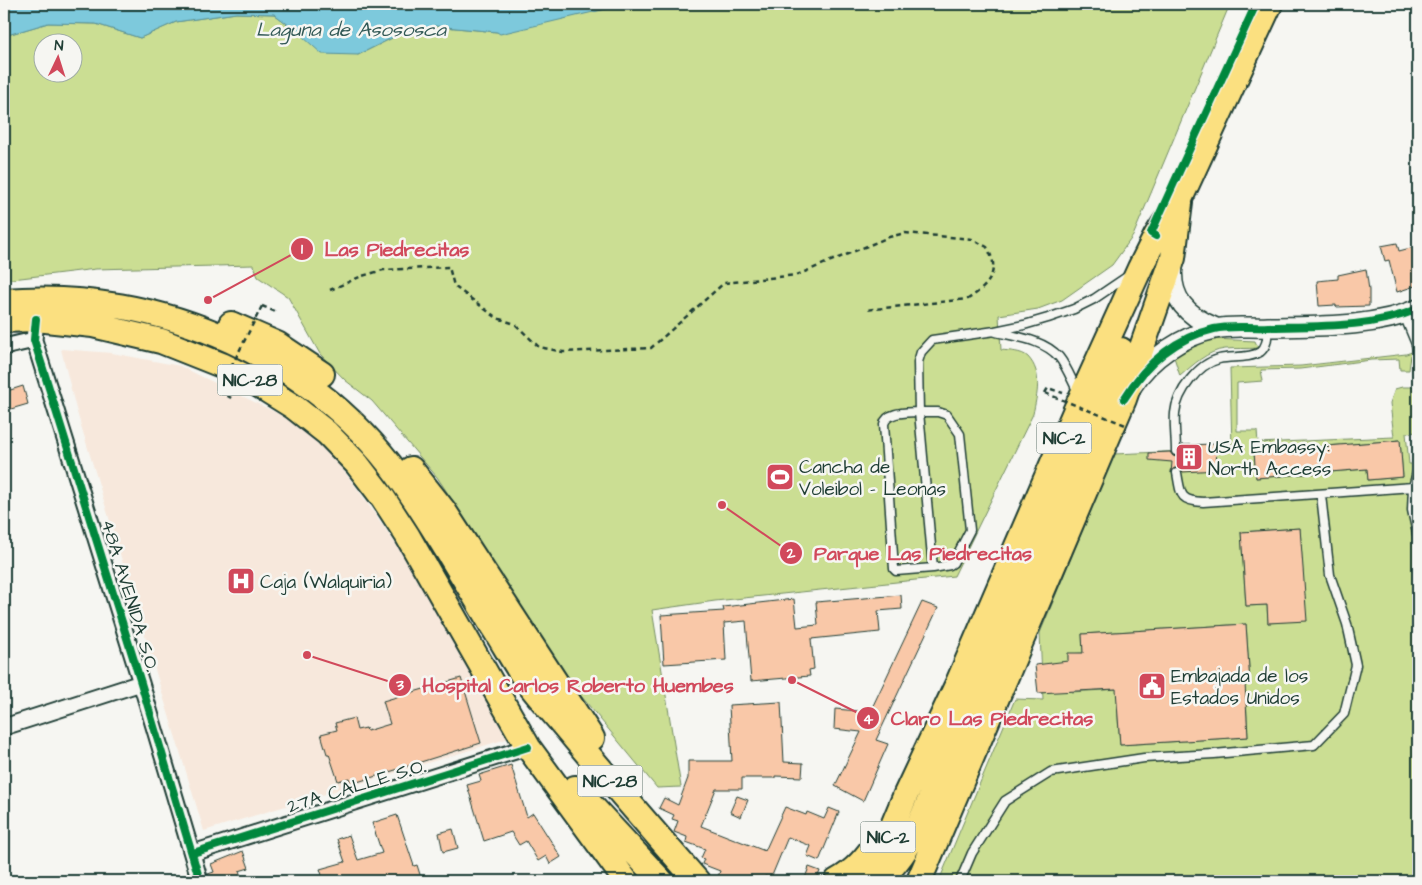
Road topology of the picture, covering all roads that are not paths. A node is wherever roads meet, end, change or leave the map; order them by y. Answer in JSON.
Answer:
{"nodes":[{"id":1,"x":1270,"y":4,"type":"edge"},
{"id":2,"x":1181,"y":197,"type":"junction"},
{"id":3,"x":1173,"y":258,"type":"junction"},
{"id":4,"x":1140,"y":268,"type":"junction"},
{"id":5,"x":4,"y":301,"type":"edge"},
{"id":6,"x":94,"y":302,"type":"junction"},
{"id":7,"x":4,"y":311,"type":"edge"},
{"id":8,"x":1411,"y":312,"type":"edge"},
{"id":9,"x":4,"y":320,"type":"edge"},
{"id":10,"x":1268,"y":327,"type":"junction"},
{"id":11,"x":1216,"y":328,"type":"junction"},
{"id":12,"x":35,"y":330,"type":"junction"},
{"id":13,"x":994,"y":331,"type":"junction"},
{"id":14,"x":4,"y":347,"type":"edge"},
{"id":15,"x":1418,"y":348,"type":"edge"},
{"id":16,"x":271,"y":361,"type":"junction"},
{"id":17,"x":1081,"y":399,"type":"junction"},
{"id":18,"x":1124,"y":399,"type":"junction"},
{"id":19,"x":919,"y":412,"type":"junction"},
{"id":20,"x":1176,"y":451,"type":"dead end"},
{"id":21,"x":1418,"y":469,"type":"edge"},
{"id":22,"x":1177,"y":473,"type":"dead end"},
{"id":23,"x":1413,"y":488,"type":"junction"},
{"id":24,"x":1321,"y":495,"type":"junction"},
{"id":25,"x":407,"y":535,"type":"junction"},
{"id":26,"x":1418,"y":538,"type":"edge"},
{"id":27,"x":933,"y":568,"type":"junction"},
{"id":28,"x":141,"y":683,"type":"junction"},
{"id":29,"x":4,"y":727,"type":"edge"},
{"id":30,"x":528,"y":748,"type":"junction"},
{"id":31,"x":906,"y":794,"type":"junction"},
{"id":32,"x":193,"y":853,"type":"junction"},
{"id":33,"x":200,"y":881,"type":"edge"},
{"id":34,"x":626,"y":881,"type":"edge"},
{"id":35,"x":661,"y":881,"type":"edge"},
{"id":36,"x":697,"y":881,"type":"edge"},
{"id":37,"x":707,"y":881,"type":"edge"},
{"id":38,"x":838,"y":881,"type":"edge"},
{"id":39,"x":870,"y":881,"type":"edge"},
{"id":40,"x":878,"y":881,"type":"edge"},
{"id":41,"x":918,"y":881,"type":"edge"},
{"id":42,"x":960,"y":881,"type":"edge"}],
"edges":[{"from":1,"to":2,"type":"highway","number":"NIC-2"},
{"from":2,"to":3,"type":"highway","number":"NIC-2"},
{"from":2,"to":4,"type":"highway","number":"NIC-2"},
{"from":2,"to":40,"type":"highway"},
{"from":3,"to":11,"type":"street"},
{"from":3,"to":18,"type":"highway","number":"NIC-2"},
{"from":4,"to":13,"type":"lane"},
{"from":4,"to":17,"type":"highway","number":"NIC-2"},
{"from":5,"to":6,"type":"highway","number":"NIC-28"},
{"from":6,"to":16,"type":"highway","number":"NIC-28"},
{"from":6,"to":37,"type":"highway"},
{"from":7,"to":12,"type":"highway"},
{"from":8,"to":10,"type":"street"},
{"from":8,"to":15,"type":"lane"},
{"from":9,"to":12,"type":"highway","number":"NIC-28"},
{"from":10,"to":11,"type":"street"},
{"from":10,"to":20,"type":"lane"},
{"from":11,"to":18,"type":"street"},
{"from":12,"to":14,"type":"street"},
{"from":12,"to":16,"type":"highway"},
{"from":12,"to":25,"type":"highway","number":"NIC-28"},
{"from":12,"to":28,"type":"street","name":"48A AVENIDA S.O."},
{"from":13,"to":17,"type":"lane"},
{"from":13,"to":19,"type":"lane"},
{"from":16,"to":36,"type":"highway","number":"NIC-28"},
{"from":17,"to":31,"type":"highway","number":"NIC-2"},
{"from":18,"to":41,"type":"highway","number":"NIC-2"},
{"from":19,"to":27,"type":"lane"},
{"from":19,"to":27,"type":"lane"},
{"from":19,"to":27,"type":"lane"},
{"from":21,"to":23,"type":"lane"},
{"from":22,"to":24,"type":"lane"},
{"from":23,"to":24,"type":"lane"},
{"from":23,"to":26,"type":"lane"},
{"from":24,"to":42,"type":"lane"},
{"from":25,"to":30,"type":"highway","number":"NIC-28"},
{"from":25,"to":35,"type":"highway"},
{"from":28,"to":29,"type":"street"},
{"from":28,"to":32,"type":"street","name":"48A AVENIDA S.O."},
{"from":30,"to":32,"type":"street","name":"27A CALLE S.O."},
{"from":30,"to":34,"type":"highway","number":"NIC-28"},
{"from":31,"to":38,"type":"highway"},
{"from":31,"to":39,"type":"highway","number":"NIC-2"},
{"from":32,"to":33,"type":"street","name":"48A AVENIDA S.O."}]}
